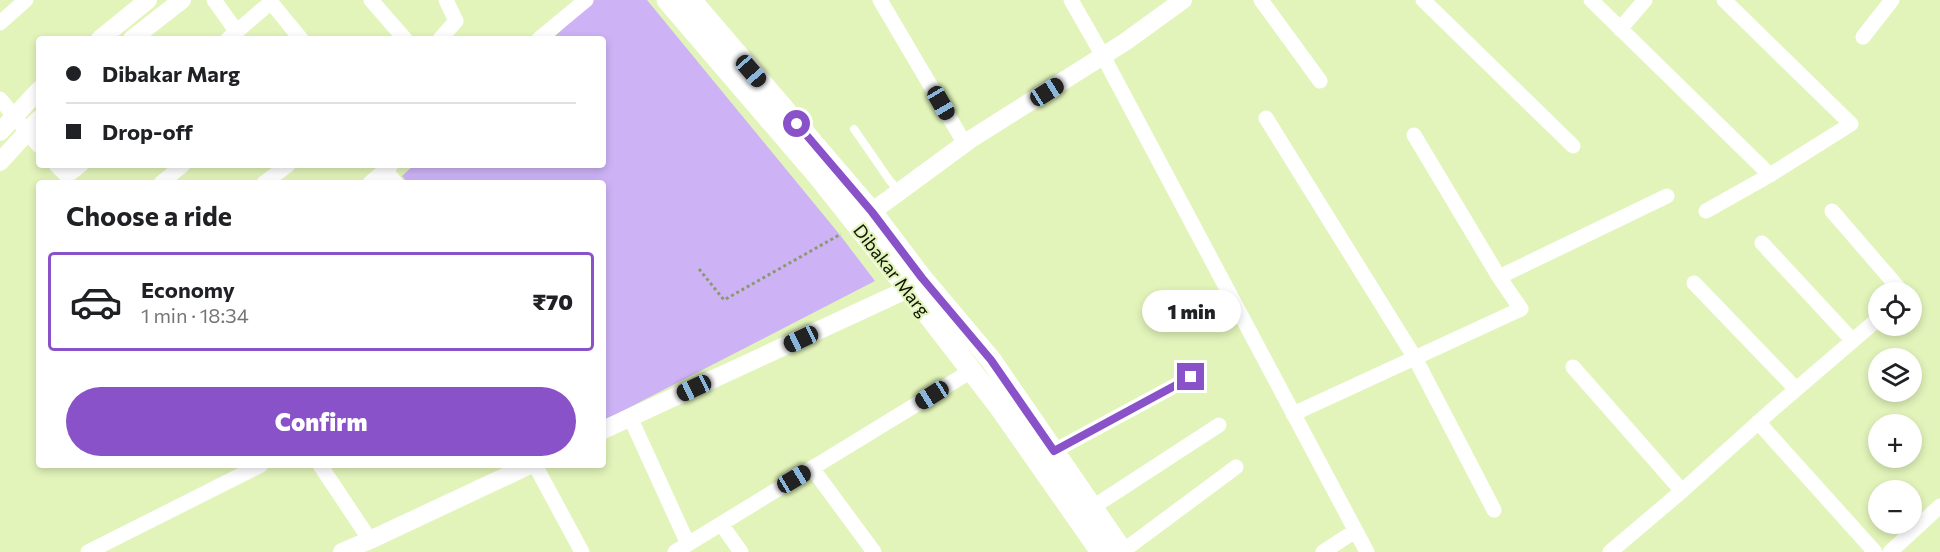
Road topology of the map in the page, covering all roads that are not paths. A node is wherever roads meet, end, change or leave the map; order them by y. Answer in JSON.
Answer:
{"nodes":[{"id":1,"x":26,"y":0,"type":"edge"},
{"id":2,"x":148,"y":0,"type":"edge"},
{"id":3,"x":182,"y":0,"type":"edge"},
{"id":4,"x":214,"y":0,"type":"edge"},
{"id":5,"x":370,"y":0,"type":"edge"},
{"id":6,"x":446,"y":0,"type":"edge"},
{"id":7,"x":586,"y":0,"type":"edge"},
{"id":8,"x":667,"y":0,"type":"edge"},
{"id":9,"x":691,"y":0,"type":"edge"},
{"id":10,"x":880,"y":0,"type":"edge"},
{"id":11,"x":1071,"y":0,"type":"edge"},
{"id":12,"x":1181,"y":0,"type":"edge"},
{"id":13,"x":1261,"y":0,"type":"edge"},
{"id":14,"x":1423,"y":0,"type":"edge"},
{"id":15,"x":1591,"y":0,"type":"edge"},
{"id":16,"x":1645,"y":0,"type":"edge"},
{"id":17,"x":1724,"y":0,"type":"edge"},
{"id":18,"x":1892,"y":0,"type":"edge"},
{"id":19,"x":270,"y":1,"type":"edge"},
{"id":20,"x":160,"y":7,"type":"edge"},
{"id":21,"x":0,"y":23,"type":"edge"},
{"id":22,"x":1620,"y":29,"type":"junction"},
{"id":23,"x":233,"y":35,"type":"edge"},
{"id":24,"x":104,"y":36,"type":"edge"},
{"id":25,"x":135,"y":36,"type":"edge"},
{"id":26,"x":299,"y":36,"type":"edge"},
{"id":27,"x":402,"y":36,"type":"edge"},
{"id":28,"x":443,"y":36,"type":"edge"},
{"id":29,"x":543,"y":36,"type":"edge"},
{"id":30,"x":1863,"y":37,"type":"dead end"},
{"id":31,"x":1103,"y":56,"type":"junction"},
{"id":32,"x":1320,"y":81,"type":"dead end"},
{"id":33,"x":36,"y":93,"type":"edge"},
{"id":34,"x":0,"y":99,"type":"edge"},
{"id":35,"x":14,"y":116,"type":"junction"},
{"id":36,"x":1266,"y":118,"type":"dead end"},
{"id":37,"x":33,"y":125,"type":"edge"},
{"id":38,"x":854,"y":129,"type":"dead end"},
{"id":39,"x":0,"y":132,"type":"edge"},
{"id":40,"x":1414,"y":135,"type":"dead end"},
{"id":41,"x":965,"y":144,"type":"junction"},
{"id":42,"x":1573,"y":146,"type":"dead end"},
{"id":43,"x":0,"y":162,"type":"edge"},
{"id":44,"x":59,"y":168,"type":"edge"},
{"id":45,"x":77,"y":168,"type":"edge"},
{"id":46,"x":179,"y":168,"type":"edge"},
{"id":47,"x":284,"y":168,"type":"edge"},
{"id":48,"x":387,"y":168,"type":"edge"},
{"id":49,"x":1770,"y":175,"type":"junction"},
{"id":50,"x":165,"y":180,"type":"edge"},
{"id":51,"x":268,"y":180,"type":"edge"},
{"id":52,"x":373,"y":180,"type":"edge"},
{"id":53,"x":900,"y":192,"type":"junction"},
{"id":54,"x":1667,"y":196,"type":"dead end"},
{"id":55,"x":1706,"y":211,"type":"dead end"},
{"id":56,"x":1832,"y":211,"type":"dead end"},
{"id":57,"x":864,"y":218,"type":"junction"},
{"id":58,"x":1762,"y":243,"type":"dead end"},
{"id":59,"x":1499,"y":277,"type":"junction"},
{"id":60,"x":1893,"y":282,"type":"edge"},
{"id":61,"x":1694,"y":283,"type":"dead end"},
{"id":62,"x":908,"y":289,"type":"junction"},
{"id":63,"x":1868,"y":328,"type":"edge"},
{"id":64,"x":1853,"y":341,"type":"junction"},
{"id":65,"x":1415,"y":358,"type":"junction"},
{"id":66,"x":1573,"y":368,"type":"dead end"},
{"id":67,"x":971,"y":370,"type":"junction"},
{"id":68,"x":1191,"y":377,"type":"dead end"},
{"id":69,"x":1796,"y":389,"type":"junction"},
{"id":70,"x":1293,"y":414,"type":"junction"},
{"id":71,"x":630,"y":417,"type":"junction"},
{"id":72,"x":1758,"y":422,"type":"junction"},
{"id":73,"x":1220,"y":425,"type":"dead end"},
{"id":74,"x":606,"y":429,"type":"edge"},
{"id":75,"x":1054,"y":451,"type":"junction"},
{"id":76,"x":1236,"y":466,"type":"dead end"},
{"id":77,"x":255,"y":468,"type":"edge"},
{"id":78,"x":322,"y":468,"type":"edge"},
{"id":79,"x":516,"y":468,"type":"edge"},
{"id":80,"x":537,"y":468,"type":"edge"},
{"id":81,"x":812,"y":468,"type":"junction"},
{"id":82,"x":1682,"y":491,"type":"junction"},
{"id":83,"x":1940,"y":506,"type":"edge"},
{"id":84,"x":1093,"y":507,"type":"junction"},
{"id":85,"x":1494,"y":510,"type":"dead end"},
{"id":86,"x":721,"y":524,"type":"junction"},
{"id":87,"x":1355,"y":531,"type":"junction"},
{"id":88,"x":370,"y":540,"type":"junction"},
{"id":89,"x":682,"y":548,"type":"edge"},
{"id":90,"x":1112,"y":550,"type":"edge"},
{"id":91,"x":88,"y":552,"type":"edge"},
{"id":92,"x":342,"y":552,"type":"edge"},
{"id":93,"x":582,"y":552,"type":"edge"},
{"id":94,"x":741,"y":552,"type":"edge"},
{"id":95,"x":874,"y":552,"type":"edge"},
{"id":96,"x":1323,"y":552,"type":"edge"},
{"id":97,"x":1367,"y":552,"type":"edge"},
{"id":98,"x":1610,"y":552,"type":"edge"},
{"id":99,"x":1875,"y":552,"type":"edge"},
{"id":100,"x":1890,"y":552,"type":"edge"}],
"edges":[{"from":1,"to":21,"type":"street"},
{"from":2,"to":24,"type":"street"},
{"from":3,"to":20,"type":"street"},
{"from":4,"to":23,"type":"street"},
{"from":5,"to":27,"type":"street"},
{"from":6,"to":28,"type":"street"},
{"from":7,"to":29,"type":"street"},
{"from":8,"to":57,"type":"main road","name":"Dibakar Marg"},
{"from":9,"to":57,"type":"main road","name":"Dibakar Marg"},
{"from":10,"to":41,"type":"street"},
{"from":11,"to":31,"type":"street"},
{"from":12,"to":31,"type":"street"},
{"from":13,"to":32,"type":"street"},
{"from":14,"to":42,"type":"street"},
{"from":15,"to":22,"type":"street"},
{"from":16,"to":22,"type":"street"},
{"from":17,"to":49,"type":"street"},
{"from":18,"to":30,"type":"street"},
{"from":19,"to":23,"type":"street"},
{"from":19,"to":26,"type":"street"},
{"from":20,"to":25,"type":"street"},
{"from":22,"to":49,"type":"street"},
{"from":31,"to":41,"type":"street"},
{"from":31,"to":70,"type":"street"},
{"from":33,"to":35,"type":"street"},
{"from":34,"to":35,"type":"street"},
{"from":35,"to":37,"type":"street"},
{"from":35,"to":39,"type":"street"},
{"from":36,"to":65,"type":"street"},
{"from":37,"to":43,"type":"street"},
{"from":38,"to":53,"type":"lane"},
{"from":40,"to":59,"type":"street"},
{"from":41,"to":53,"type":"street"},
{"from":44,"to":45,"type":"street"},
{"from":46,"to":50,"type":"street"},
{"from":47,"to":51,"type":"street"},
{"from":48,"to":52,"type":"street"},
{"from":49,"to":55,"type":"street"},
{"from":53,"to":57,"type":"street"},
{"from":54,"to":59,"type":"street"},
{"from":56,"to":60,"type":"street"},
{"from":57,"to":62,"type":"main road","name":"Dibakar Marg"},
{"from":57,"to":75,"type":"main road","name":"Dibakar Marg"},
{"from":58,"to":64,"type":"street"},
{"from":59,"to":65,"type":"street"},
{"from":61,"to":69,"type":"street"},
{"from":62,"to":67,"type":"main road","name":"Dibakar Marg"},
{"from":62,"to":71,"type":"street"},
{"from":63,"to":64,"type":"street"},
{"from":64,"to":69,"type":"street"},
{"from":65,"to":70,"type":"street"},
{"from":65,"to":85,"type":"street"},
{"from":66,"to":82,"type":"street"},
{"from":67,"to":81,"type":"street"},
{"from":67,"to":90,"type":"main road","name":"Dibakar Marg"},
{"from":68,"to":75,"type":"street"},
{"from":69,"to":72,"type":"street"},
{"from":70,"to":87,"type":"street"},
{"from":71,"to":74,"type":"street"},
{"from":71,"to":89,"type":"street"},
{"from":72,"to":82,"type":"street"},
{"from":72,"to":99,"type":"street"},
{"from":73,"to":84,"type":"street"},
{"from":75,"to":84,"type":"main road","name":"Dibakar Marg"},
{"from":76,"to":90,"type":"street"},
{"from":77,"to":91,"type":"street"},
{"from":78,"to":88,"type":"street"},
{"from":79,"to":88,"type":"street"},
{"from":80,"to":93,"type":"street"},
{"from":81,"to":86,"type":"street"},
{"from":81,"to":95,"type":"street"},
{"from":82,"to":98,"type":"street"},
{"from":83,"to":100,"type":"street"},
{"from":84,"to":90,"type":"main road","name":"Dibakar Marg"},
{"from":86,"to":89,"type":"street"},
{"from":86,"to":94,"type":"street"},
{"from":87,"to":96,"type":"street"},
{"from":87,"to":97,"type":"street"},
{"from":88,"to":92,"type":"street"}]}
